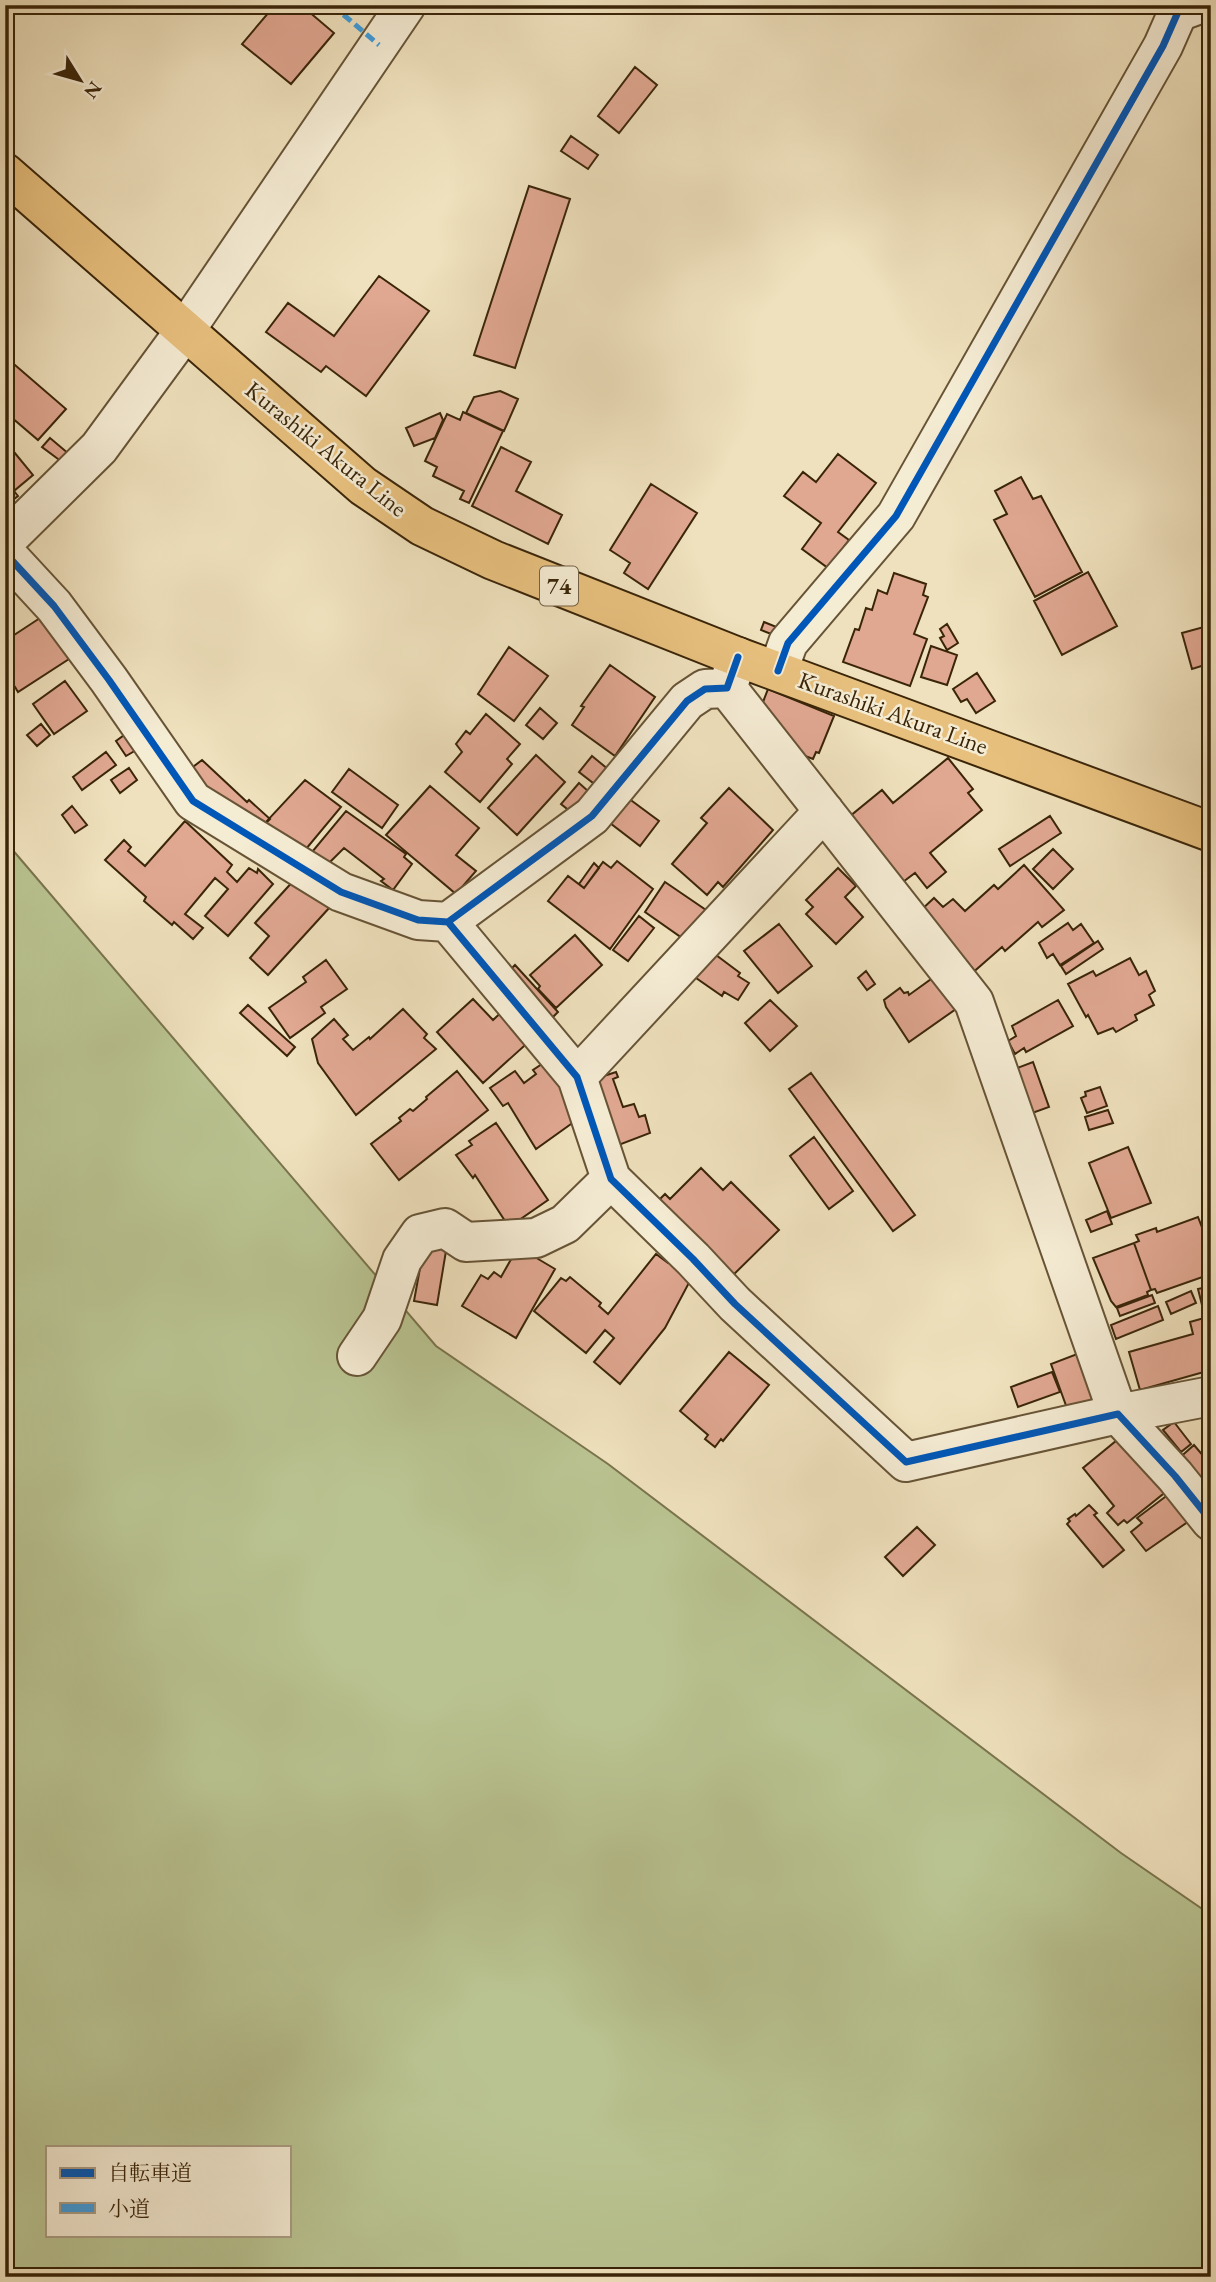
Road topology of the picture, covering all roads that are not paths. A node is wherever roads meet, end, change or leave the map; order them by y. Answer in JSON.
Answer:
{"nodes":[{"id":1,"x":406,"y":5,"type":"edge"},
{"id":2,"x":1198,"y":5,"type":"edge"},
{"id":3,"x":5,"y":173,"type":"edge"},
{"id":4,"x":184,"y":332,"type":"junction"},
{"id":5,"x":5,"y":541,"type":"edge"},
{"id":6,"x":5,"y":553,"type":"edge"},
{"id":7,"x":778,"y":671,"type":"junction"},
{"id":8,"x":732,"y":672,"type":"junction"},
{"id":9,"x":824,"y":811,"type":"junction"},
{"id":10,"x":1211,"y":832,"type":"edge"},
{"id":11,"x":448,"y":922,"type":"junction"},
{"id":12,"x":577,"y":1077,"type":"junction"},
{"id":13,"x":611,"y":1179,"type":"junction"},
{"id":14,"x":357,"y":1356,"type":"dead end"},
{"id":15,"x":1211,"y":1396,"type":"edge"},
{"id":16,"x":1118,"y":1414,"type":"junction"},
{"id":17,"x":1211,"y":1521,"type":"edge"}],
"edges":[{"from":1,"to":4,"type":"street"},
{"from":2,"to":7,"type":"street"},
{"from":3,"to":4,"type":"main road","name":"Kurashiki Akura Line","number":"74"},
{"from":4,"to":5,"type":"street"},
{"from":4,"to":8,"type":"main road","name":"Kurashiki Akura Line","number":"74"},
{"from":6,"to":11,"type":"street"},
{"from":7,"to":8,"type":"main road","name":"Kurashiki Akura Line","number":"74"},
{"from":7,"to":10,"type":"main road","name":"Kurashiki Akura Line","number":"74"},
{"from":8,"to":9,"type":"street"},
{"from":8,"to":11,"type":"street"},
{"from":9,"to":12,"type":"street"},
{"from":9,"to":16,"type":"street"},
{"from":11,"to":12,"type":"street"},
{"from":12,"to":13,"type":"street"},
{"from":13,"to":14,"type":"street"},
{"from":13,"to":16,"type":"street"},
{"from":15,"to":16,"type":"street"},
{"from":16,"to":17,"type":"street"}]}
